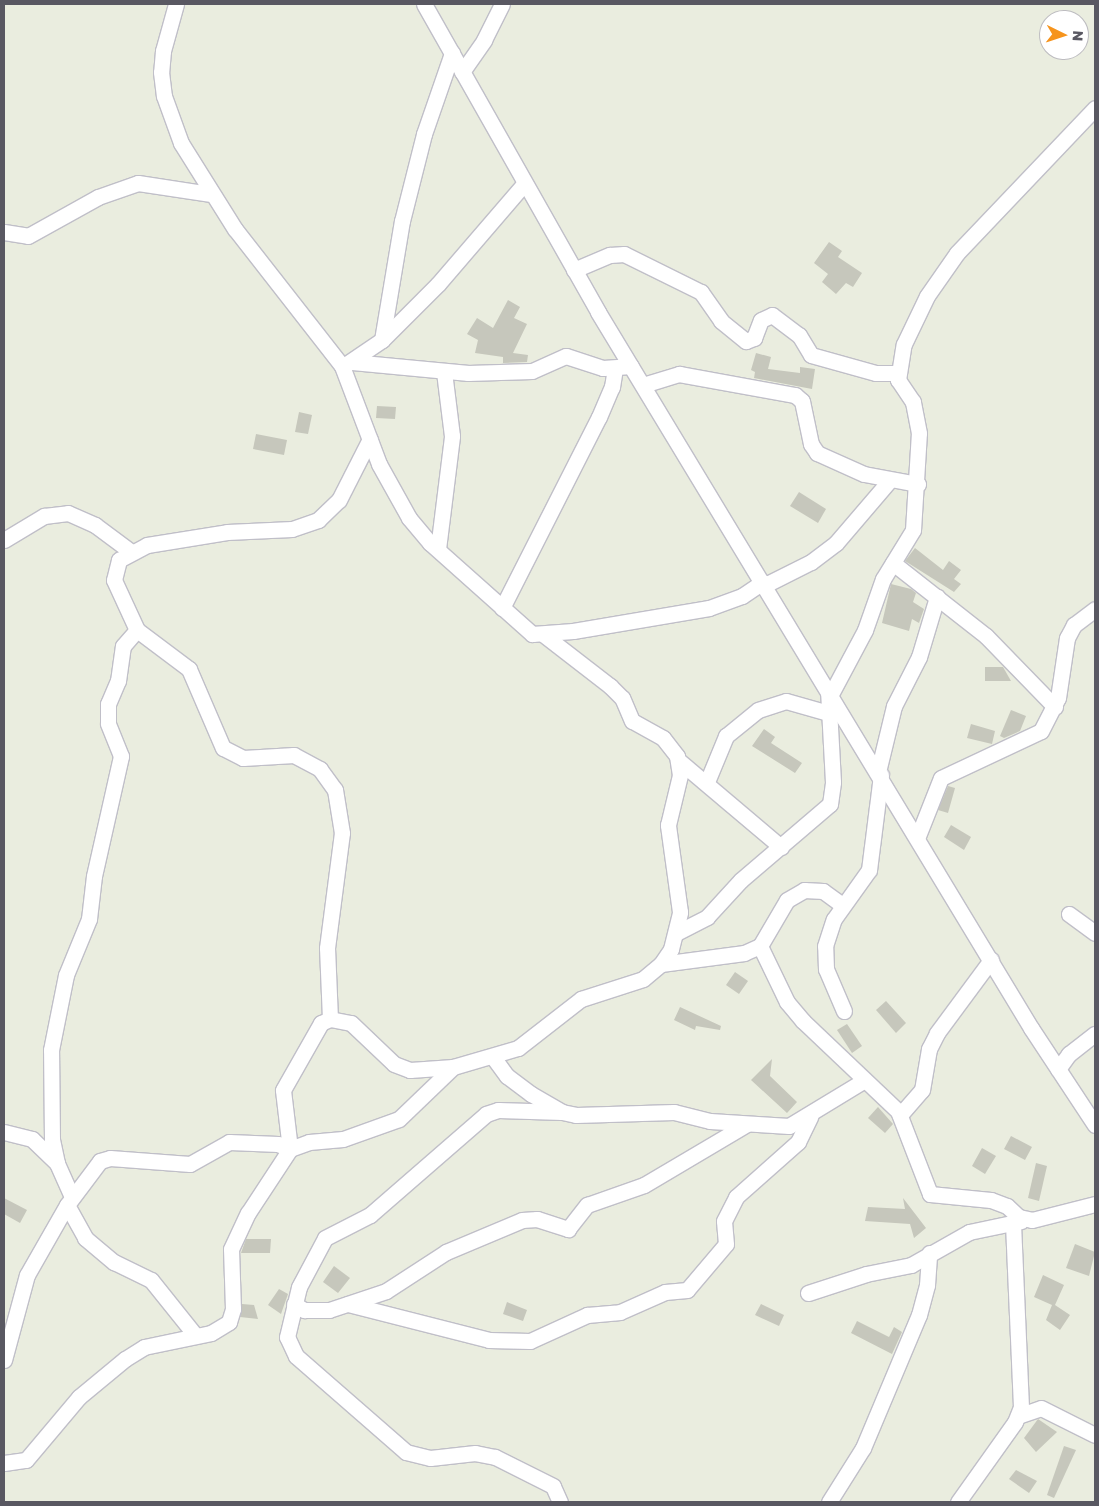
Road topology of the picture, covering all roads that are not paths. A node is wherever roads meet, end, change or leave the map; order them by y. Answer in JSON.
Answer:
{"nodes":[{"id":1,"x":176,"y":4,"type":"edge"},
{"id":2,"x":424,"y":4,"type":"edge"},
{"id":3,"x":502,"y":4,"type":"edge"},
{"id":4,"x":452,"y":53,"type":"junction"},
{"id":5,"x":462,"y":72,"type":"junction"},
{"id":6,"x":1095,"y":108,"type":"edge"},
{"id":7,"x":524,"y":184,"type":"junction"},
{"id":8,"x":211,"y":194,"type":"junction"},
{"id":9,"x":4,"y":232,"type":"edge"},
{"id":10,"x":574,"y":270,"type":"junction"},
{"id":11,"x":382,"y":340,"type":"junction"},
{"id":12,"x":347,"y":364,"type":"junction"},
{"id":13,"x":631,"y":366,"type":"junction"},
{"id":14,"x":615,"y":368,"type":"junction"},
{"id":15,"x":444,"y":372,"type":"junction"},
{"id":16,"x":897,"y":373,"type":"junction"},
{"id":17,"x":643,"y":386,"type":"junction"},
{"id":18,"x":370,"y":439,"type":"junction"},
{"id":19,"x":890,"y":480,"type":"junction"},
{"id":20,"x":918,"y":484,"type":"junction"},
{"id":21,"x":4,"y":540,"type":"edge"},
{"id":22,"x":438,"y":549,"type":"junction"},
{"id":23,"x":130,"y":551,"type":"junction"},
{"id":24,"x":893,"y":563,"type":"junction"},
{"id":25,"x":764,"y":583,"type":"junction"},
{"id":26,"x":937,"y":597,"type":"junction"},
{"id":27,"x":502,"y":608,"type":"junction"},
{"id":28,"x":1095,"y":609,"type":"edge"},
{"id":29,"x":137,"y":630,"type":"junction"},
{"id":30,"x":544,"y":635,"type":"junction"},
{"id":31,"x":829,"y":692,"type":"junction"},
{"id":32,"x":1055,"y":707,"type":"junction"},
{"id":33,"x":828,"y":713,"type":"junction"},
{"id":34,"x":678,"y":760,"type":"junction"},
{"id":35,"x":879,"y":773,"type":"junction"},
{"id":36,"x":707,"y":782,"type":"junction"},
{"id":37,"x":918,"y":836,"type":"junction"},
{"id":38,"x":781,"y":847,"type":"junction"},
{"id":39,"x":842,"y":905,"type":"junction"},
{"id":40,"x":1069,"y":914,"type":"dead end"},
{"id":41,"x":676,"y":933,"type":"junction"},
{"id":42,"x":1095,"y":933,"type":"edge"},
{"id":43,"x":760,"y":946,"type":"junction"},
{"id":44,"x":992,"y":960,"type":"junction"},
{"id":45,"x":661,"y":964,"type":"junction"},
{"id":46,"x":844,"y":1011,"type":"dead end"},
{"id":47,"x":330,"y":1018,"type":"junction"},
{"id":48,"x":1095,"y":1034,"type":"edge"},
{"id":49,"x":493,"y":1057,"type":"junction"},
{"id":50,"x":453,"y":1067,"type":"junction"},
{"id":51,"x":1058,"y":1069,"type":"junction"},
{"id":52,"x":863,"y":1081,"type":"junction"},
{"id":53,"x":562,"y":1112,"type":"junction"},
{"id":54,"x":900,"y":1115,"type":"junction"},
{"id":55,"x":810,"y":1117,"type":"junction"},
{"id":56,"x":747,"y":1124,"type":"junction"},
{"id":57,"x":1095,"y":1125,"type":"edge"},
{"id":58,"x":4,"y":1132,"type":"edge"},
{"id":59,"x":290,"y":1149,"type":"junction"},
{"id":60,"x":57,"y":1163,"type":"junction"},
{"id":61,"x":70,"y":1201,"type":"junction"},
{"id":62,"x":1095,"y":1204,"type":"edge"},
{"id":63,"x":1019,"y":1222,"type":"junction"},
{"id":64,"x":929,"y":1253,"type":"junction"},
{"id":65,"x":808,"y":1293,"type":"dead end"},
{"id":66,"x":294,"y":1304,"type":"junction"},
{"id":67,"x":348,"y":1304,"type":"junction"},
{"id":68,"x":195,"y":1335,"type":"junction"},
{"id":69,"x":4,"y":1360,"type":"edge"},
{"id":70,"x":1018,"y":1416,"type":"junction"},
{"id":71,"x":1095,"y":1435,"type":"edge"},
{"id":72,"x":4,"y":1463,"type":"edge"},
{"id":73,"x":560,"y":1502,"type":"edge"},
{"id":74,"x":829,"y":1502,"type":"edge"},
{"id":75,"x":958,"y":1502,"type":"edge"}],
"edges":[{"from":1,"to":8,"type":"street"},
{"from":2,"to":4,"type":"street"},
{"from":3,"to":5,"type":"street"},
{"from":4,"to":5,"type":"street"},
{"from":4,"to":11,"type":"street"},
{"from":5,"to":7,"type":"street"},
{"from":6,"to":16,"type":"street"},
{"from":7,"to":10,"type":"street"},
{"from":7,"to":11,"type":"street"},
{"from":8,"to":9,"type":"street"},
{"from":8,"to":12,"type":"street"},
{"from":10,"to":13,"type":"street"},
{"from":10,"to":16,"type":"street"},
{"from":11,"to":12,"type":"street"},
{"from":12,"to":15,"type":"street"},
{"from":12,"to":18,"type":"street"},
{"from":13,"to":14,"type":"street"},
{"from":13,"to":17,"type":"street"},
{"from":14,"to":15,"type":"street"},
{"from":14,"to":27,"type":"street"},
{"from":15,"to":22,"type":"street"},
{"from":16,"to":20,"type":"street"},
{"from":17,"to":19,"type":"street"},
{"from":17,"to":25,"type":"street"},
{"from":18,"to":22,"type":"street"},
{"from":18,"to":23,"type":"street"},
{"from":19,"to":20,"type":"street"},
{"from":19,"to":25,"type":"street"},
{"from":20,"to":24,"type":"street"},
{"from":21,"to":23,"type":"street"},
{"from":22,"to":27,"type":"street"},
{"from":23,"to":29,"type":"street"},
{"from":24,"to":26,"type":"street"},
{"from":24,"to":31,"type":"street"},
{"from":25,"to":30,"type":"street"},
{"from":25,"to":31,"type":"street"},
{"from":26,"to":32,"type":"street"},
{"from":26,"to":35,"type":"street"},
{"from":27,"to":30,"type":"street"},
{"from":28,"to":32,"type":"street"},
{"from":29,"to":47,"type":"street"},
{"from":29,"to":60,"type":"street"},
{"from":30,"to":34,"type":"street"},
{"from":31,"to":33,"type":"street"},
{"from":31,"to":35,"type":"street"},
{"from":32,"to":37,"type":"street"},
{"from":33,"to":36,"type":"street"},
{"from":33,"to":38,"type":"street"},
{"from":34,"to":36,"type":"street"},
{"from":34,"to":41,"type":"street"},
{"from":35,"to":37,"type":"street"},
{"from":35,"to":39,"type":"street"},
{"from":36,"to":38,"type":"street"},
{"from":37,"to":44,"type":"street"},
{"from":38,"to":41,"type":"street"},
{"from":39,"to":43,"type":"street"},
{"from":39,"to":46,"type":"street"},
{"from":40,"to":42,"type":"street"},
{"from":41,"to":45,"type":"street"},
{"from":43,"to":45,"type":"street"},
{"from":43,"to":52,"type":"street"},
{"from":44,"to":51,"type":"street"},
{"from":44,"to":54,"type":"street"},
{"from":45,"to":49,"type":"street"},
{"from":47,"to":50,"type":"street"},
{"from":47,"to":59,"type":"street"},
{"from":48,"to":51,"type":"street"},
{"from":49,"to":50,"type":"street"},
{"from":49,"to":53,"type":"street"},
{"from":50,"to":59,"type":"street"},
{"from":51,"to":57,"type":"street"},
{"from":52,"to":54,"type":"street"},
{"from":52,"to":55,"type":"street"},
{"from":53,"to":56,"type":"street"},
{"from":53,"to":66,"type":"street"},
{"from":54,"to":63,"type":"street"},
{"from":55,"to":56,"type":"street"},
{"from":55,"to":67,"type":"street"},
{"from":56,"to":67,"type":"street"},
{"from":58,"to":60,"type":"street"},
{"from":59,"to":61,"type":"street"},
{"from":59,"to":68,"type":"street"},
{"from":60,"to":61,"type":"street"},
{"from":61,"to":68,"type":"street"},
{"from":61,"to":69,"type":"street"},
{"from":62,"to":63,"type":"street"},
{"from":63,"to":64,"type":"street"},
{"from":63,"to":70,"type":"street"},
{"from":64,"to":65,"type":"street"},
{"from":64,"to":74,"type":"street"},
{"from":66,"to":67,"type":"street"},
{"from":66,"to":73,"type":"street"},
{"from":68,"to":72,"type":"street"},
{"from":70,"to":71,"type":"street"},
{"from":70,"to":75,"type":"street"}]}
